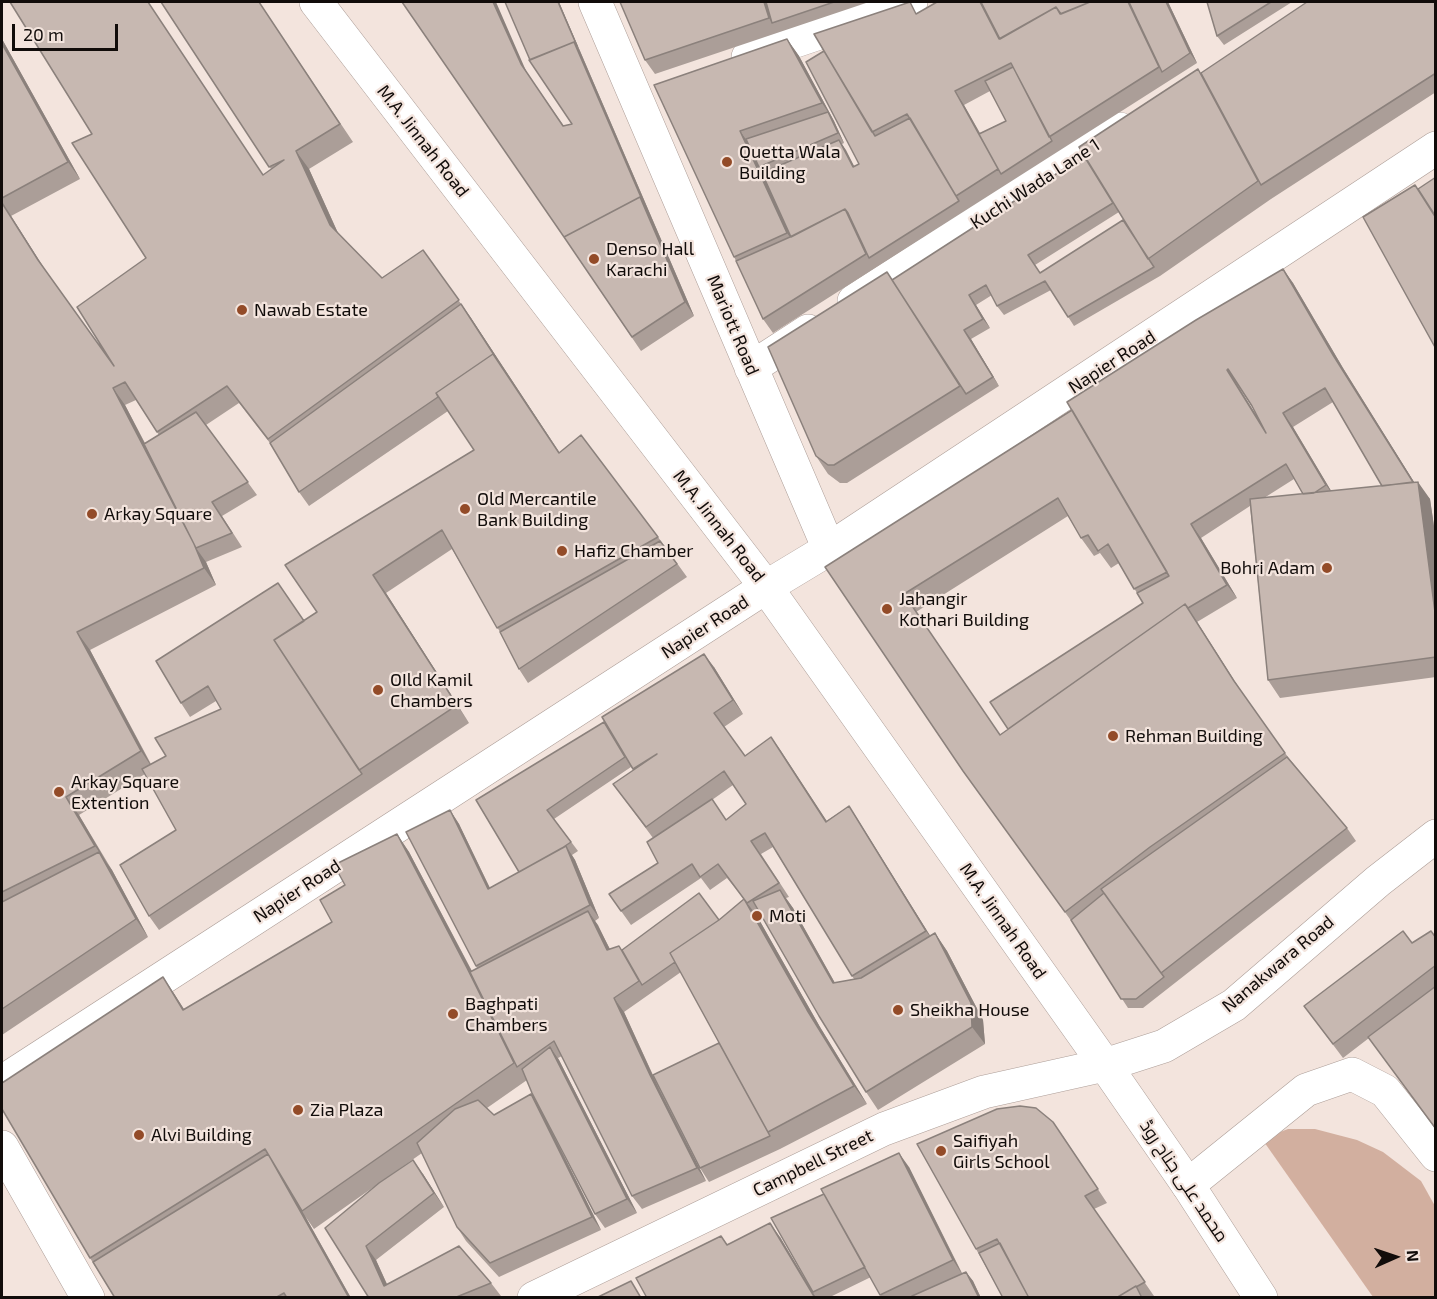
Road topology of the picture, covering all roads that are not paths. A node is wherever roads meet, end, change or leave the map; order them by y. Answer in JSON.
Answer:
{"nodes":[{"id":1,"x":316,"y":2,"type":"edge"},
{"id":2,"x":595,"y":2,"type":"edge"},
{"id":3,"x":911,"y":2,"type":"edge"},
{"id":4,"x":724,"y":65,"type":"edge"},
{"id":5,"x":1143,"y":114,"type":"edge"},
{"id":6,"x":1436,"y":148,"type":"edge"},
{"id":7,"x":752,"y":368,"type":"junction"},
{"id":8,"x":829,"y":549,"type":"junction"},
{"id":9,"x":766,"y":587,"type":"junction"},
{"id":10,"x":1436,"y":836,"type":"edge"},
{"id":11,"x":1105,"y":1065,"type":"junction"},
{"id":12,"x":2,"y":1082,"type":"edge"},
{"id":13,"x":2,"y":1148,"type":"edge"},
{"id":14,"x":1436,"y":1155,"type":"edge"},
{"id":15,"x":1188,"y":1185,"type":"junction"},
{"id":16,"x":88,"y":1298,"type":"edge"},
{"id":17,"x":534,"y":1298,"type":"edge"},
{"id":18,"x":1261,"y":1298,"type":"edge"}],
"edges":[{"from":1,"to":9,"type":"main road","name":"M.A. Jinnah Road"},
{"from":2,"to":7,"type":"main road","name":"Mariott Road"},
{"from":3,"to":4,"type":"main road"},
{"from":5,"to":7,"type":"main road","name":"Kuchi Wada Lane 1"},
{"from":6,"to":8,"type":"main road","name":"Napier Road"},
{"from":7,"to":8,"type":"main road","name":"Mariott Road"},
{"from":8,"to":9,"type":"main road","name":"Napier Road"},
{"from":9,"to":11,"type":"main road","name":"M.A. Jinnah Road"},
{"from":9,"to":12,"type":"main road","name":"Napier Road"},
{"from":10,"to":11,"type":"main road","name":"Nanakwara Road"},
{"from":11,"to":15,"type":"main road","name":"محمد علی جناح روڈ"},
{"from":11,"to":17,"type":"main road","name":"Campbell Street"},
{"from":13,"to":16,"type":"main road"},
{"from":14,"to":15,"type":"main road"},
{"from":15,"to":18,"type":"main road","name":"محمد علی جناح روڈ"}]}
